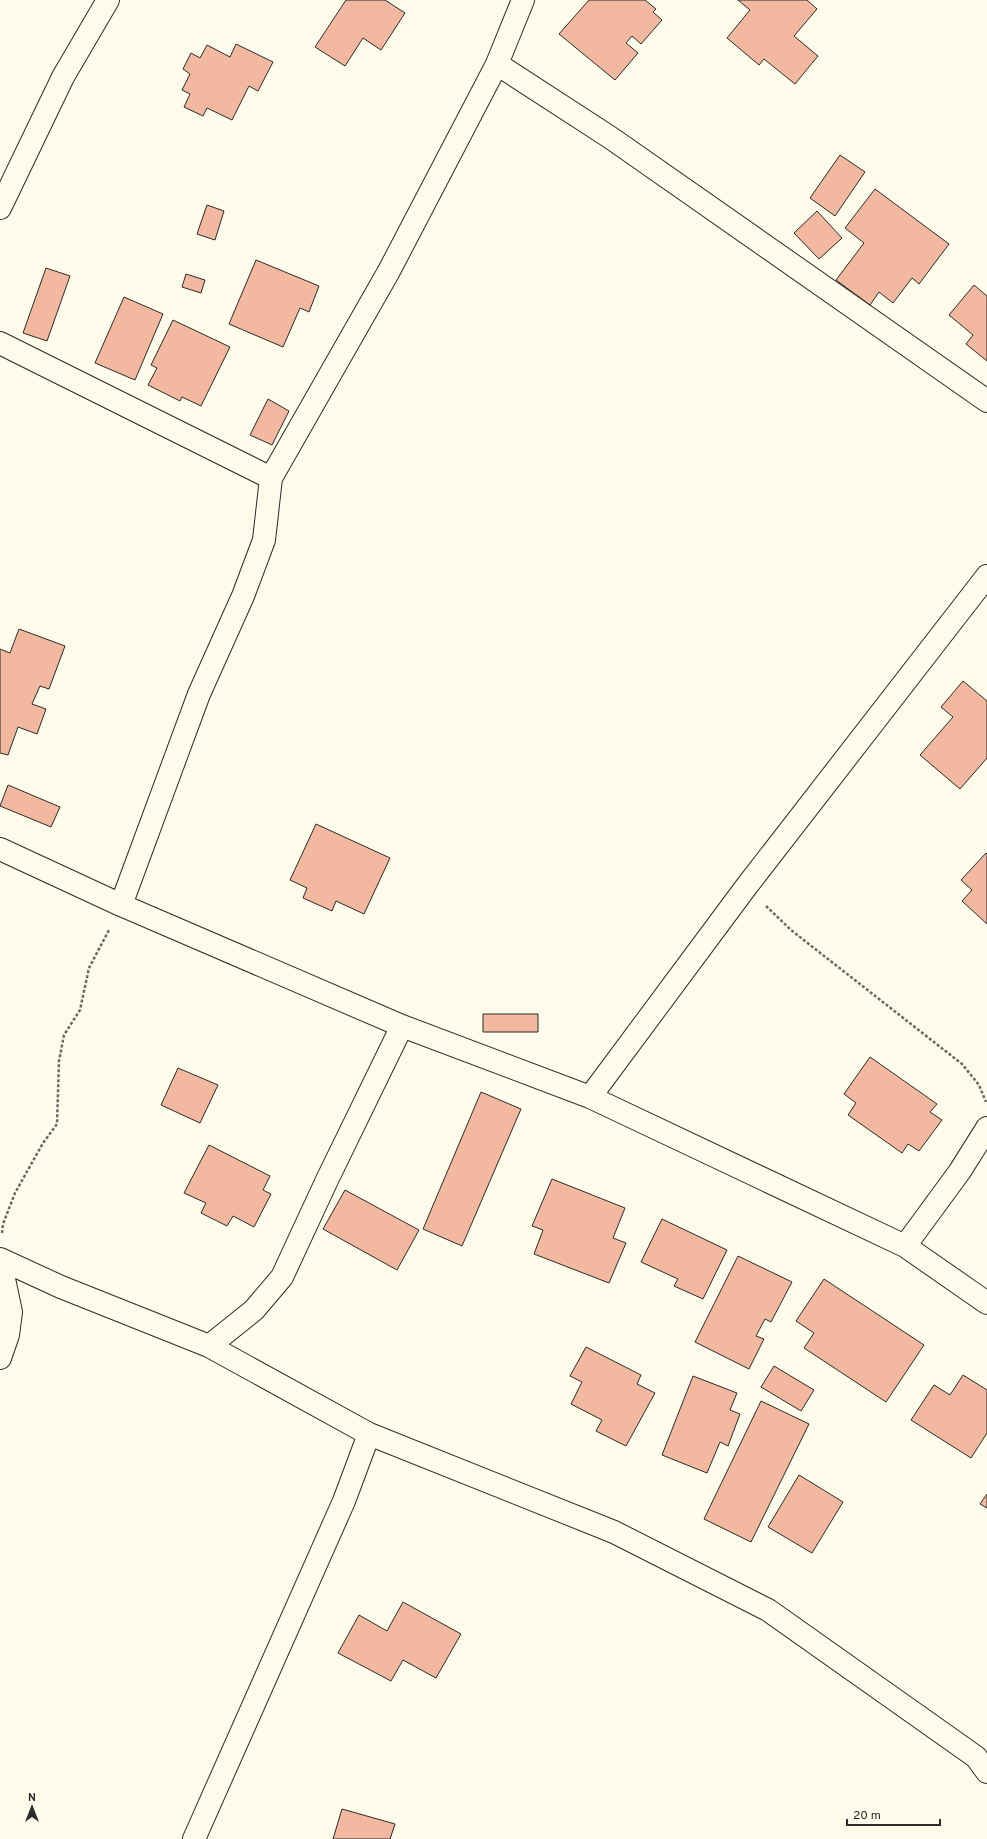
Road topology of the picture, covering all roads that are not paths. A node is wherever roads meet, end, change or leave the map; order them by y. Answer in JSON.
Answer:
{"nodes":[{"id":1,"x":108,"y":0,"type":"edge"},
{"id":2,"x":523,"y":0,"type":"edge"},
{"id":3,"x":497,"y":64,"type":"junction"},
{"id":4,"x":0,"y":208,"type":"edge"},
{"id":5,"x":0,"y":343,"type":"edge"},
{"id":6,"x":987,"y":401,"type":"edge"},
{"id":7,"x":271,"y":478,"type":"junction"},
{"id":8,"x":987,"y":576,"type":"edge"},
{"id":9,"x":0,"y":849,"type":"edge"},
{"id":10,"x":121,"y":905,"type":"junction"},
{"id":11,"x":402,"y":1026,"type":"junction"},
{"id":12,"x":590,"y":1097,"type":"junction"},
{"id":13,"x":987,"y":1128,"type":"edge"},
{"id":14,"x":905,"y":1246,"type":"junction"},
{"id":15,"x":0,"y":1260,"type":"edge"},
{"id":16,"x":987,"y":1303,"type":"edge"},
{"id":17,"x":209,"y":1346,"type":"junction"},
{"id":18,"x":0,"y":1358,"type":"edge"},
{"id":19,"x":369,"y":1434,"type":"junction"},
{"id":20,"x":983,"y":1758,"type":"edge"},
{"id":21,"x":194,"y":1839,"type":"edge"}],
"edges":[{"from":1,"to":4,"type":"street"},
{"from":2,"to":3,"type":"street"},
{"from":3,"to":6,"type":"street"},
{"from":3,"to":7,"type":"street"},
{"from":5,"to":7,"type":"street"},
{"from":7,"to":10,"type":"street"},
{"from":8,"to":12,"type":"street"},
{"from":9,"to":10,"type":"street"},
{"from":10,"to":11,"type":"street"},
{"from":11,"to":12,"type":"street"},
{"from":11,"to":17,"type":"street"},
{"from":12,"to":14,"type":"street"},
{"from":13,"to":14,"type":"street"},
{"from":14,"to":16,"type":"street"},
{"from":15,"to":17,"type":"street"},
{"from":15,"to":18,"type":"street"},
{"from":17,"to":19,"type":"street"},
{"from":19,"to":20,"type":"street"},
{"from":19,"to":21,"type":"street"}]}
